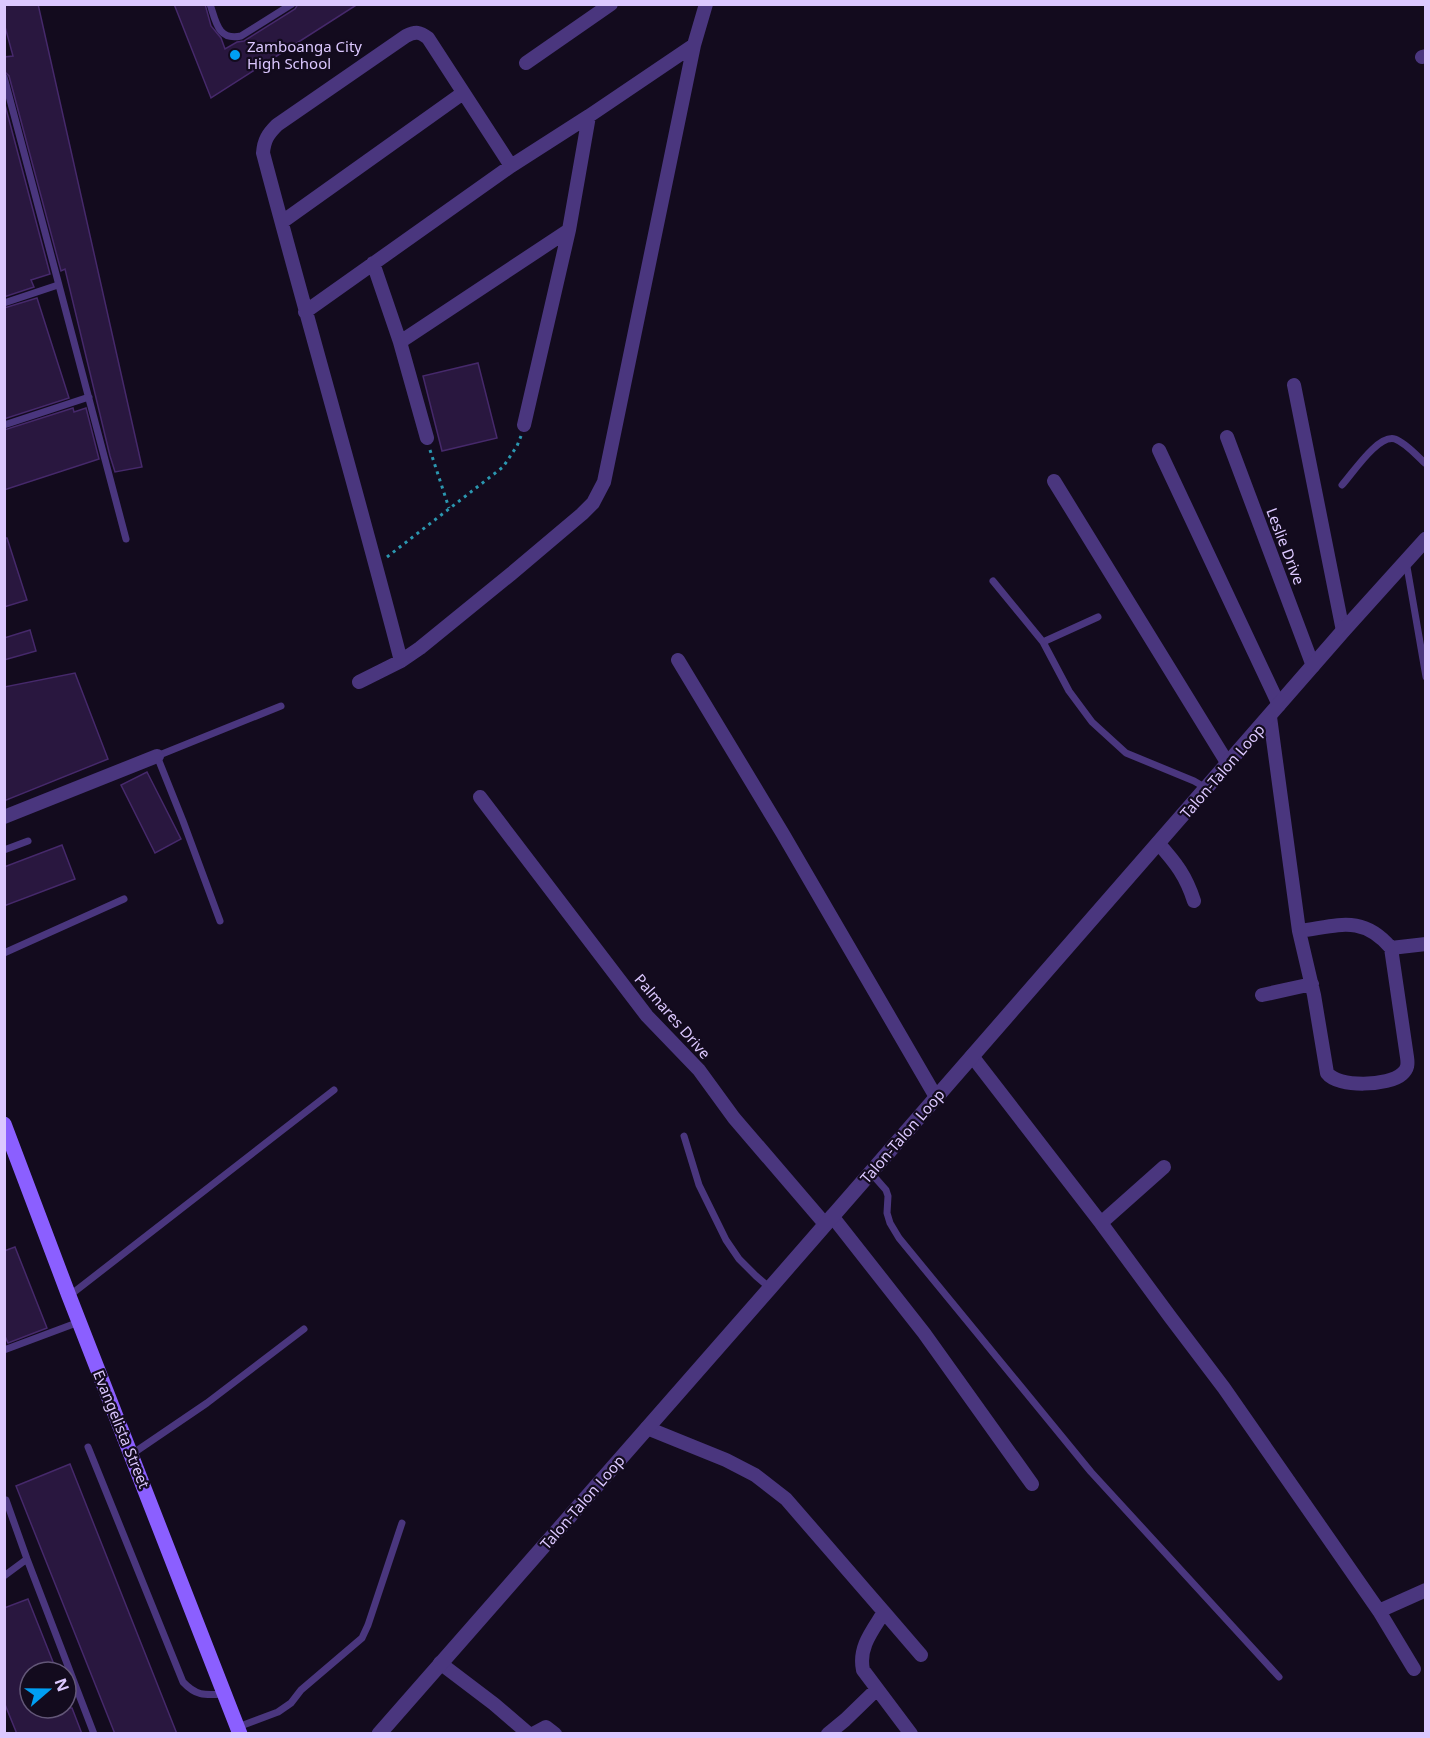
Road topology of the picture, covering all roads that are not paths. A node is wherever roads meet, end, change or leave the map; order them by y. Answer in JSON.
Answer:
{"nodes":[{"id":1,"x":210,"y":4,"type":"edge"},
{"id":2,"x":292,"y":4,"type":"edge"},
{"id":3,"x":611,"y":4,"type":"edge"},
{"id":4,"x":706,"y":4,"type":"edge"},
{"id":5,"x":694,"y":45,"type":"junction"},
{"id":6,"x":526,"y":63,"type":"dead end"},
{"id":7,"x":4,"y":77,"type":"edge"},
{"id":8,"x":463,"y":93,"type":"junction"},
{"id":9,"x":589,"y":116,"type":"junction"},
{"id":10,"x":511,"y":166,"type":"junction"},
{"id":11,"x":282,"y":222,"type":"junction"},
{"id":12,"x":568,"y":230,"type":"junction"},
{"id":13,"x":373,"y":262,"type":"junction"},
{"id":14,"x":58,"y":285,"type":"junction"},
{"id":15,"x":4,"y":303,"type":"edge"},
{"id":16,"x":305,"y":312,"type":"junction"},
{"id":17,"x":400,"y":342,"type":"junction"},
{"id":18,"x":1294,"y":385,"type":"dead end"},
{"id":19,"x":88,"y":397,"type":"junction"},
{"id":20,"x":4,"y":425,"type":"edge"},
{"id":21,"x":524,"y":425,"type":"road end"},
{"id":22,"x":1227,"y":437,"type":"dead end"},
{"id":23,"x":427,"y":438,"type":"road end"},
{"id":24,"x":1158,"y":450,"type":"dead end"},
{"id":25,"x":1425,"y":464,"type":"edge"},
{"id":26,"x":1054,"y":481,"type":"dead end"},
{"id":27,"x":1342,"y":485,"type":"dead end"},
{"id":28,"x":1425,"y":539,"type":"edge"},
{"id":29,"x":126,"y":540,"type":"dead end"},
{"id":30,"x":1406,"y":561,"type":"junction"},
{"id":31,"x":993,"y":580,"type":"dead end"},
{"id":32,"x":1098,"y":617,"type":"dead end"},
{"id":33,"x":1343,"y":631,"type":"junction"},
{"id":34,"x":1043,"y":642,"type":"junction"},
{"id":35,"x":678,"y":660,"type":"dead end"},
{"id":36,"x":401,"y":661,"type":"junction"},
{"id":37,"x":1313,"y":666,"type":"junction"},
{"id":38,"x":1425,"y":677,"type":"edge"},
{"id":39,"x":359,"y":682,"type":"dead end"},
{"id":40,"x":281,"y":706,"type":"dead end"},
{"id":41,"x":1275,"y":711,"type":"junction"},
{"id":42,"x":157,"y":756,"type":"junction"},
{"id":43,"x":1228,"y":764,"type":"junction"},
{"id":44,"x":1207,"y":788,"type":"junction"},
{"id":45,"x":480,"y":797,"type":"dead end"},
{"id":46,"x":4,"y":817,"type":"edge"},
{"id":47,"x":28,"y":841,"type":"dead end"},
{"id":48,"x":1158,"y":843,"type":"junction"},
{"id":49,"x":4,"y":850,"type":"edge"},
{"id":50,"x":124,"y":899,"type":"dead end"},
{"id":51,"x":1194,"y":901,"type":"dead end"},
{"id":52,"x":220,"y":921,"type":"dead end"},
{"id":53,"x":1299,"y":931,"type":"junction"},
{"id":54,"x":1425,"y":944,"type":"edge"},
{"id":55,"x":1391,"y":948,"type":"junction"},
{"id":56,"x":4,"y":953,"type":"edge"},
{"id":57,"x":1312,"y":984,"type":"junction"},
{"id":58,"x":1262,"y":995,"type":"dead end"},
{"id":59,"x":972,"y":1056,"type":"junction"},
{"id":60,"x":334,"y":1090,"type":"dead end"},
{"id":61,"x":936,"y":1097,"type":"junction"},
{"id":62,"x":4,"y":1124,"type":"edge"},
{"id":63,"x":684,"y":1136,"type":"dead end"},
{"id":64,"x":1164,"y":1167,"type":"dead end"},
{"id":65,"x":871,"y":1173,"type":"junction"},
{"id":66,"x":829,"y":1220,"type":"junction"},
{"id":67,"x":1101,"y":1223,"type":"junction"},
{"id":68,"x":770,"y":1288,"type":"junction"},
{"id":69,"x":69,"y":1296,"type":"junction"},
{"id":70,"x":79,"y":1322,"type":"junction"},
{"id":71,"x":304,"y":1329,"type":"dead end"},
{"id":72,"x":4,"y":1350,"type":"edge"},
{"id":73,"x":647,"y":1428,"type":"junction"},
{"id":74,"x":88,"y":1447,"type":"dead end"},
{"id":75,"x":132,"y":1454,"type":"junction"},
{"id":76,"x":1032,"y":1484,"type":"dead end"},
{"id":77,"x":6,"y":1500,"type":"dead end"},
{"id":78,"x":402,"y":1523,"type":"dead end"},
{"id":79,"x":27,"y":1559,"type":"junction"},
{"id":80,"x":4,"y":1576,"type":"edge"},
{"id":81,"x":1425,"y":1590,"type":"edge"},
{"id":82,"x":1379,"y":1611,"type":"junction"},
{"id":83,"x":884,"y":1612,"type":"junction"},
{"id":84,"x":921,"y":1655,"type":"dead end"},
{"id":85,"x":440,"y":1663,"type":"junction"},
{"id":86,"x":1414,"y":1669,"type":"dead end"},
{"id":87,"x":1279,"y":1677,"type":"dead end"},
{"id":88,"x":877,"y":1689,"type":"junction"},
{"id":89,"x":225,"y":1694,"type":"junction"},
{"id":90,"x":239,"y":1730,"type":"edge"},
{"id":91,"x":94,"y":1734,"type":"edge"},
{"id":92,"x":379,"y":1734,"type":"edge"},
{"id":93,"x":531,"y":1734,"type":"edge"},
{"id":94,"x":555,"y":1734,"type":"edge"},
{"id":95,"x":828,"y":1734,"type":"edge"},
{"id":96,"x":911,"y":1734,"type":"edge"}],
"edges":[{"from":1,"to":2,"type":"lane"},
{"from":3,"to":6,"type":"street"},
{"from":4,"to":5,"type":"street"},
{"from":5,"to":9,"type":"street"},
{"from":5,"to":36,"type":"street"},
{"from":7,"to":14,"type":"lane"},
{"from":8,"to":10,"type":"street"},
{"from":8,"to":11,"type":"street"},
{"from":8,"to":11,"type":"street"},
{"from":9,"to":10,"type":"street"},
{"from":9,"to":12,"type":"street"},
{"from":10,"to":13,"type":"street"},
{"from":11,"to":16,"type":"street"},
{"from":12,"to":17,"type":"street"},
{"from":12,"to":21,"type":"street"},
{"from":13,"to":16,"type":"street"},
{"from":13,"to":17,"type":"street"},
{"from":14,"to":15,"type":"lane"},
{"from":14,"to":19,"type":"lane"},
{"from":16,"to":36,"type":"street"},
{"from":17,"to":23,"type":"street"},
{"from":18,"to":33,"type":"street"},
{"from":19,"to":20,"type":"lane"},
{"from":19,"to":29,"type":"lane"},
{"from":22,"to":37,"type":"street","name":"Leslie Drive"},
{"from":24,"to":41,"type":"street"},
{"from":25,"to":27,"type":"lane"},
{"from":26,"to":43,"type":"street"},
{"from":28,"to":30,"type":"street","name":"Talon-Talon Loop"},
{"from":30,"to":33,"type":"street","name":"Talon-Talon Loop"},
{"from":30,"to":38,"type":"lane"},
{"from":31,"to":34,"type":"lane"},
{"from":32,"to":34,"type":"lane"},
{"from":33,"to":37,"type":"street","name":"Talon-Talon Loop"},
{"from":34,"to":44,"type":"lane"},
{"from":35,"to":61,"type":"street"},
{"from":36,"to":39,"type":"street"},
{"from":37,"to":41,"type":"street","name":"Talon-Talon Loop"},
{"from":40,"to":42,"type":"lane"},
{"from":41,"to":43,"type":"street","name":"Talon-Talon Loop"},
{"from":41,"to":53,"type":"street"},
{"from":42,"to":46,"type":"street"},
{"from":42,"to":52,"type":"lane"},
{"from":43,"to":44,"type":"street","name":"Talon-Talon Loop"},
{"from":44,"to":48,"type":"street","name":"Talon-Talon Loop"},
{"from":45,"to":66,"type":"street","name":"Palmares Drive"},
{"from":47,"to":49,"type":"lane"},
{"from":48,"to":51,"type":"street"},
{"from":48,"to":59,"type":"street","name":"Talon-Talon Loop"},
{"from":50,"to":56,"type":"lane"},
{"from":53,"to":55,"type":"street"},
{"from":53,"to":57,"type":"street"},
{"from":54,"to":55,"type":"street"},
{"from":55,"to":57,"type":"street"},
{"from":57,"to":58,"type":"street"},
{"from":59,"to":61,"type":"street","name":"Talon-Talon Loop"},
{"from":59,"to":67,"type":"street"},
{"from":60,"to":69,"type":"lane"},
{"from":61,"to":65,"type":"street","name":"Talon-Talon Loop"},
{"from":62,"to":69,"type":"main road","name":"Evangelista Street"},
{"from":63,"to":68,"type":"lane"},
{"from":64,"to":67,"type":"street"},
{"from":65,"to":66,"type":"street","name":"Talon-Talon Loop"},
{"from":65,"to":87,"type":"lane"},
{"from":66,"to":68,"type":"street","name":"Talon-Talon Loop"},
{"from":66,"to":76,"type":"street","name":"Palmares Drive"},
{"from":67,"to":82,"type":"street"},
{"from":68,"to":73,"type":"street","name":"Talon-Talon Loop"},
{"from":69,"to":70,"type":"main road","name":"Evangelista Street"},
{"from":70,"to":72,"type":"lane"},
{"from":70,"to":75,"type":"main road","name":"Evangelista Street"},
{"from":71,"to":75,"type":"lane"},
{"from":73,"to":83,"type":"street"},
{"from":73,"to":85,"type":"street","name":"Talon-Talon Loop"},
{"from":74,"to":89,"type":"lane"},
{"from":75,"to":89,"type":"main road","name":"Evangelista Street"},
{"from":77,"to":79,"type":"lane"},
{"from":78,"to":90,"type":"lane"},
{"from":79,"to":80,"type":"lane"},
{"from":79,"to":91,"type":"lane"},
{"from":81,"to":82,"type":"street"},
{"from":82,"to":86,"type":"street"},
{"from":83,"to":84,"type":"street"},
{"from":83,"to":88,"type":"street"},
{"from":85,"to":92,"type":"street","name":"Talon-Talon Loop"},
{"from":85,"to":93,"type":"street"},
{"from":88,"to":95,"type":"street"},
{"from":88,"to":96,"type":"street"},
{"from":89,"to":90,"type":"main road","name":"Evangelista Street"},
{"from":93,"to":94,"type":"street"}]}
